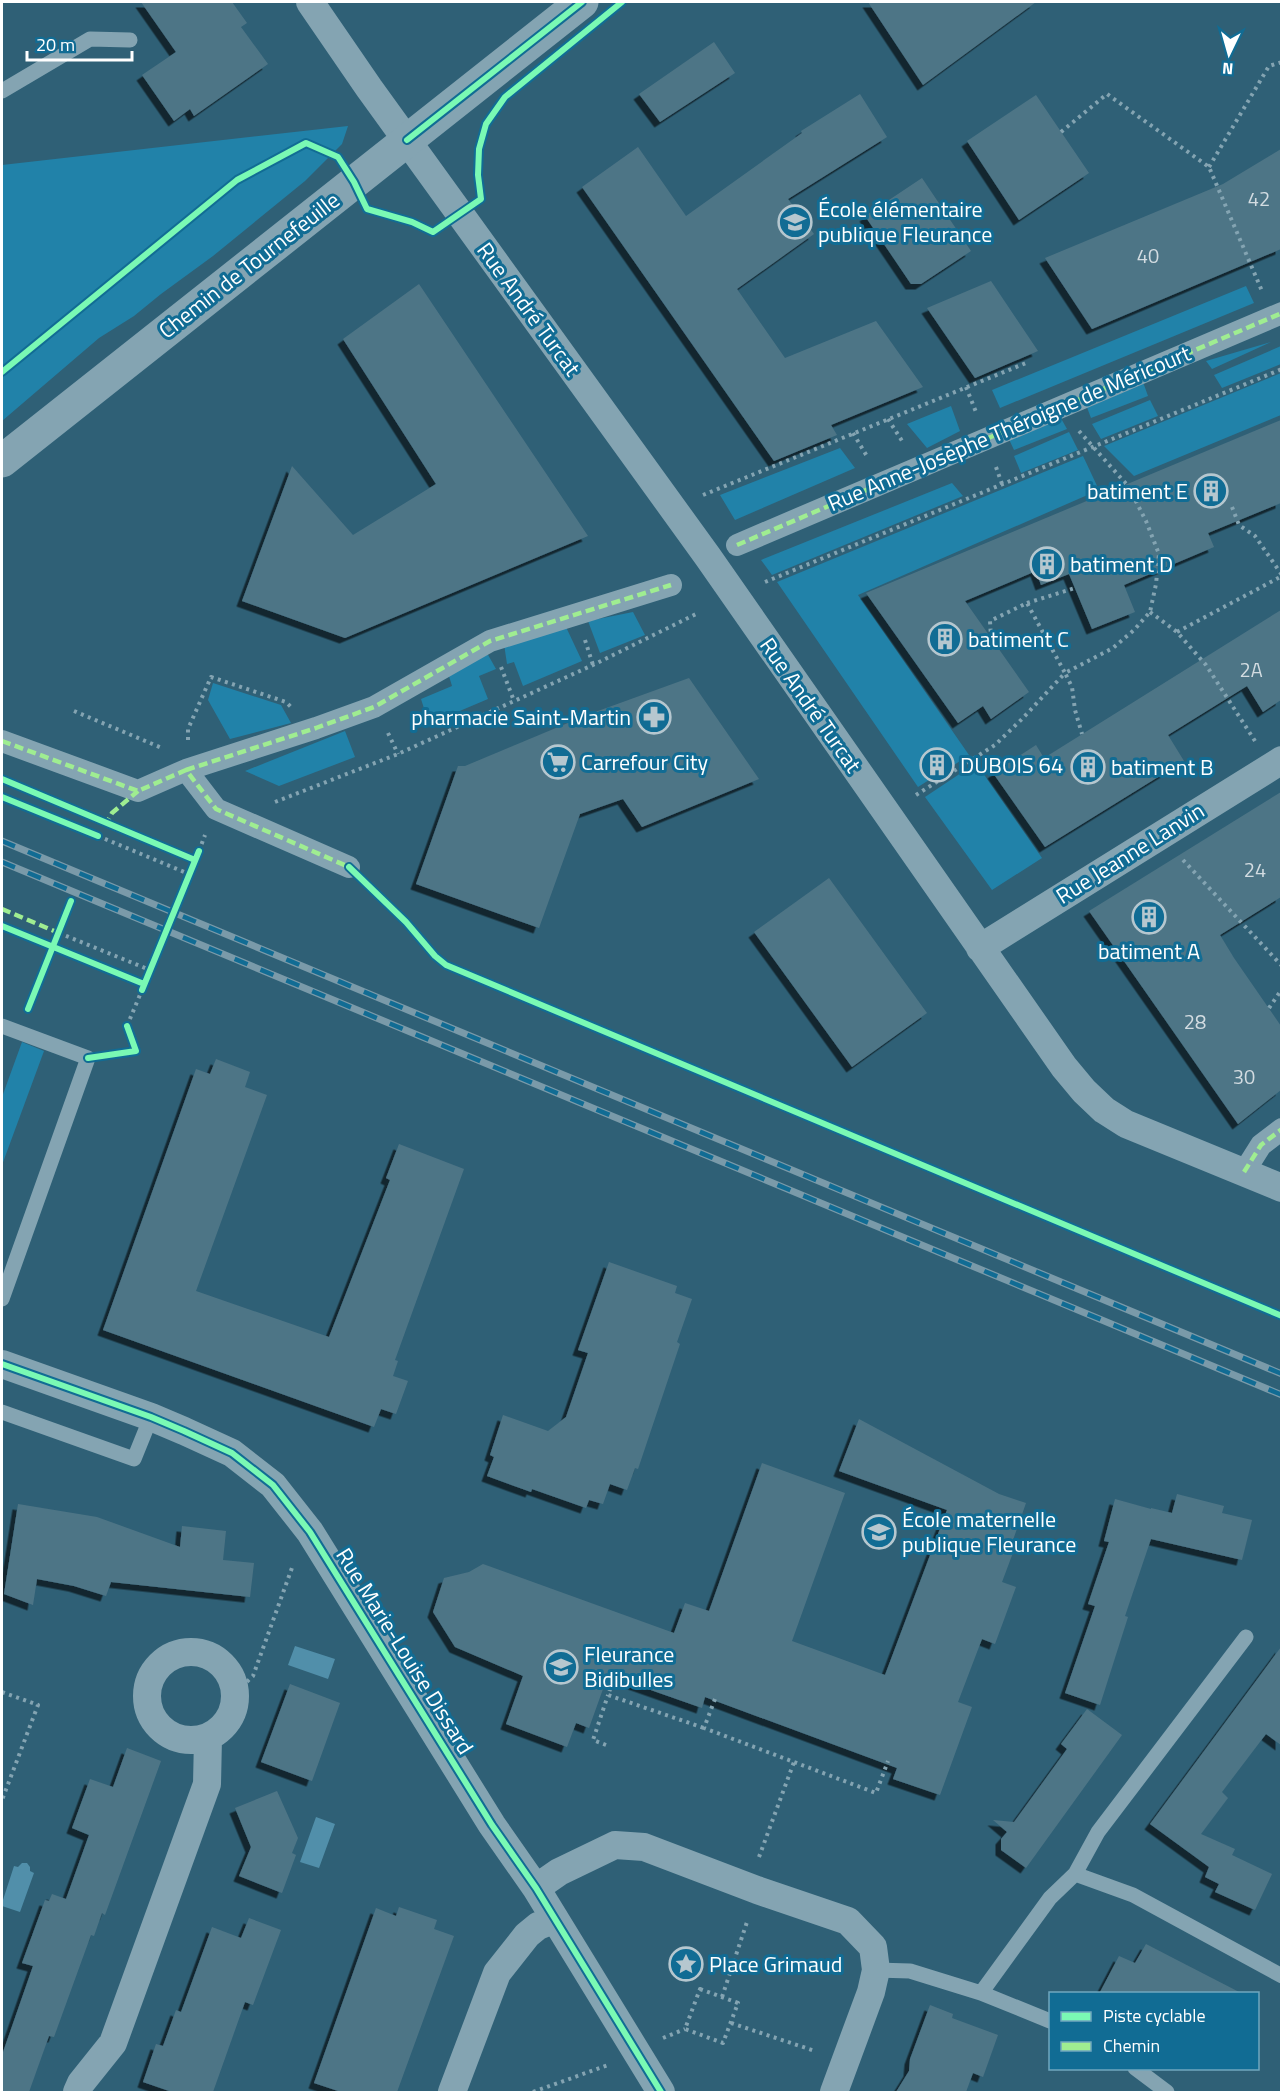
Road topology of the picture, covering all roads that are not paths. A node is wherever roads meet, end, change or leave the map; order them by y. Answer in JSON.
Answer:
{"nodes":[{"id":1,"x":310,"y":2,"type":"edge"},
{"id":2,"x":582,"y":2,"type":"edge"},
{"id":3,"x":130,"y":40,"type":"dead end"},
{"id":4,"x":2,"y":91,"type":"edge"},
{"id":5,"x":407,"y":140,"type":"junction"},
{"id":6,"x":1277,"y":314,"type":"edge"},
{"id":7,"x":2,"y":461,"type":"edge"},
{"id":8,"x":737,"y":545,"type":"dead end"},
{"id":9,"x":671,"y":585,"type":"dead end"},
{"id":10,"x":2,"y":741,"type":"edge"},
{"id":11,"x":1281,"y":760,"type":"edge"},
{"id":12,"x":186,"y":770,"type":"junction"},
{"id":13,"x":349,"y":867,"type":"dead end"},
{"id":14,"x":980,"y":948,"type":"junction"},
{"id":15,"x":2,"y":1026,"type":"edge"},
{"id":16,"x":1281,"y":1129,"type":"edge"},
{"id":17,"x":1244,"y":1173,"type":"junction"},
{"id":18,"x":1281,"y":1188,"type":"edge"},
{"id":19,"x":2,"y":1299,"type":"edge"},
{"id":20,"x":2,"y":1364,"type":"edge"},
{"id":21,"x":2,"y":1412,"type":"edge"},
{"id":22,"x":151,"y":1417,"type":"junction"},
{"id":23,"x":1246,"y":1637,"type":"dead end"},
{"id":24,"x":208,"y":1738,"type":"junction"},
{"id":25,"x":1075,"y":1874,"type":"junction"},
{"id":26,"x":536,"y":1888,"type":"junction"},
{"id":27,"x":555,"y":1919,"type":"junction"},
{"id":28,"x":876,"y":1970,"type":"junction"},
{"id":29,"x":1281,"y":1976,"type":"edge"},
{"id":30,"x":981,"y":1993,"type":"junction"},
{"id":31,"x":1049,"y":2021,"type":"edge"},
{"id":32,"x":1138,"y":2070,"type":"edge"},
{"id":33,"x":77,"y":2092,"type":"edge"},
{"id":34,"x":452,"y":2092,"type":"edge"},
{"id":35,"x":661,"y":2092,"type":"edge"},
{"id":36,"x":834,"y":2092,"type":"edge"},
{"id":37,"x":1167,"y":2092,"type":"edge"}],
"edges":[{"from":1,"to":5,"type":"street","name":"Rue André Turcat"},
{"from":2,"to":5,"type":"street","name":"Chemin de Tournefeuille"},
{"from":3,"to":4,"type":"lane"},
{"from":5,"to":7,"type":"street","name":"Chemin de Tournefeuille"},
{"from":5,"to":14,"type":"street","name":"Rue André Turcat"},
{"from":6,"to":8,"type":"street","name":"Rue Anne-Josèphe Théroigne de Méricourt"},
{"from":9,"to":12,"type":"street"},
{"from":10,"to":12,"type":"street"},
{"from":11,"to":14,"type":"street","name":"Rue Jeanne Lanvin"},
{"from":12,"to":13,"type":"street"},
{"from":14,"to":17,"type":"street","name":"Rue André Turcat"},
{"from":15,"to":19,"type":"lane"},
{"from":16,"to":17,"type":"street"},
{"from":17,"to":18,"type":"street","name":"Rue André Turcat"},
{"from":20,"to":22,"type":"street","name":"Rue Marie-Louise Dissard"},
{"from":21,"to":22,"type":"lane"},
{"from":22,"to":26,"type":"street","name":"Rue Marie-Louise Dissard"},
{"from":23,"to":25,"type":"lane"},
{"from":24,"to":24,"type":"street"},
{"from":24,"to":33,"type":"street"},
{"from":25,"to":29,"type":"lane"},
{"from":25,"to":30,"type":"lane"},
{"from":26,"to":27,"type":"street","name":"Rue Marie-Louise Dissard"},
{"from":26,"to":28,"type":"street"},
{"from":27,"to":34,"type":"street"},
{"from":27,"to":35,"type":"street","name":"Rue Marie-Louise Dissard"},
{"from":28,"to":30,"type":"lane"},
{"from":28,"to":36,"type":"street"},
{"from":30,"to":31,"type":"lane"},
{"from":32,"to":37,"type":"lane"}]}
